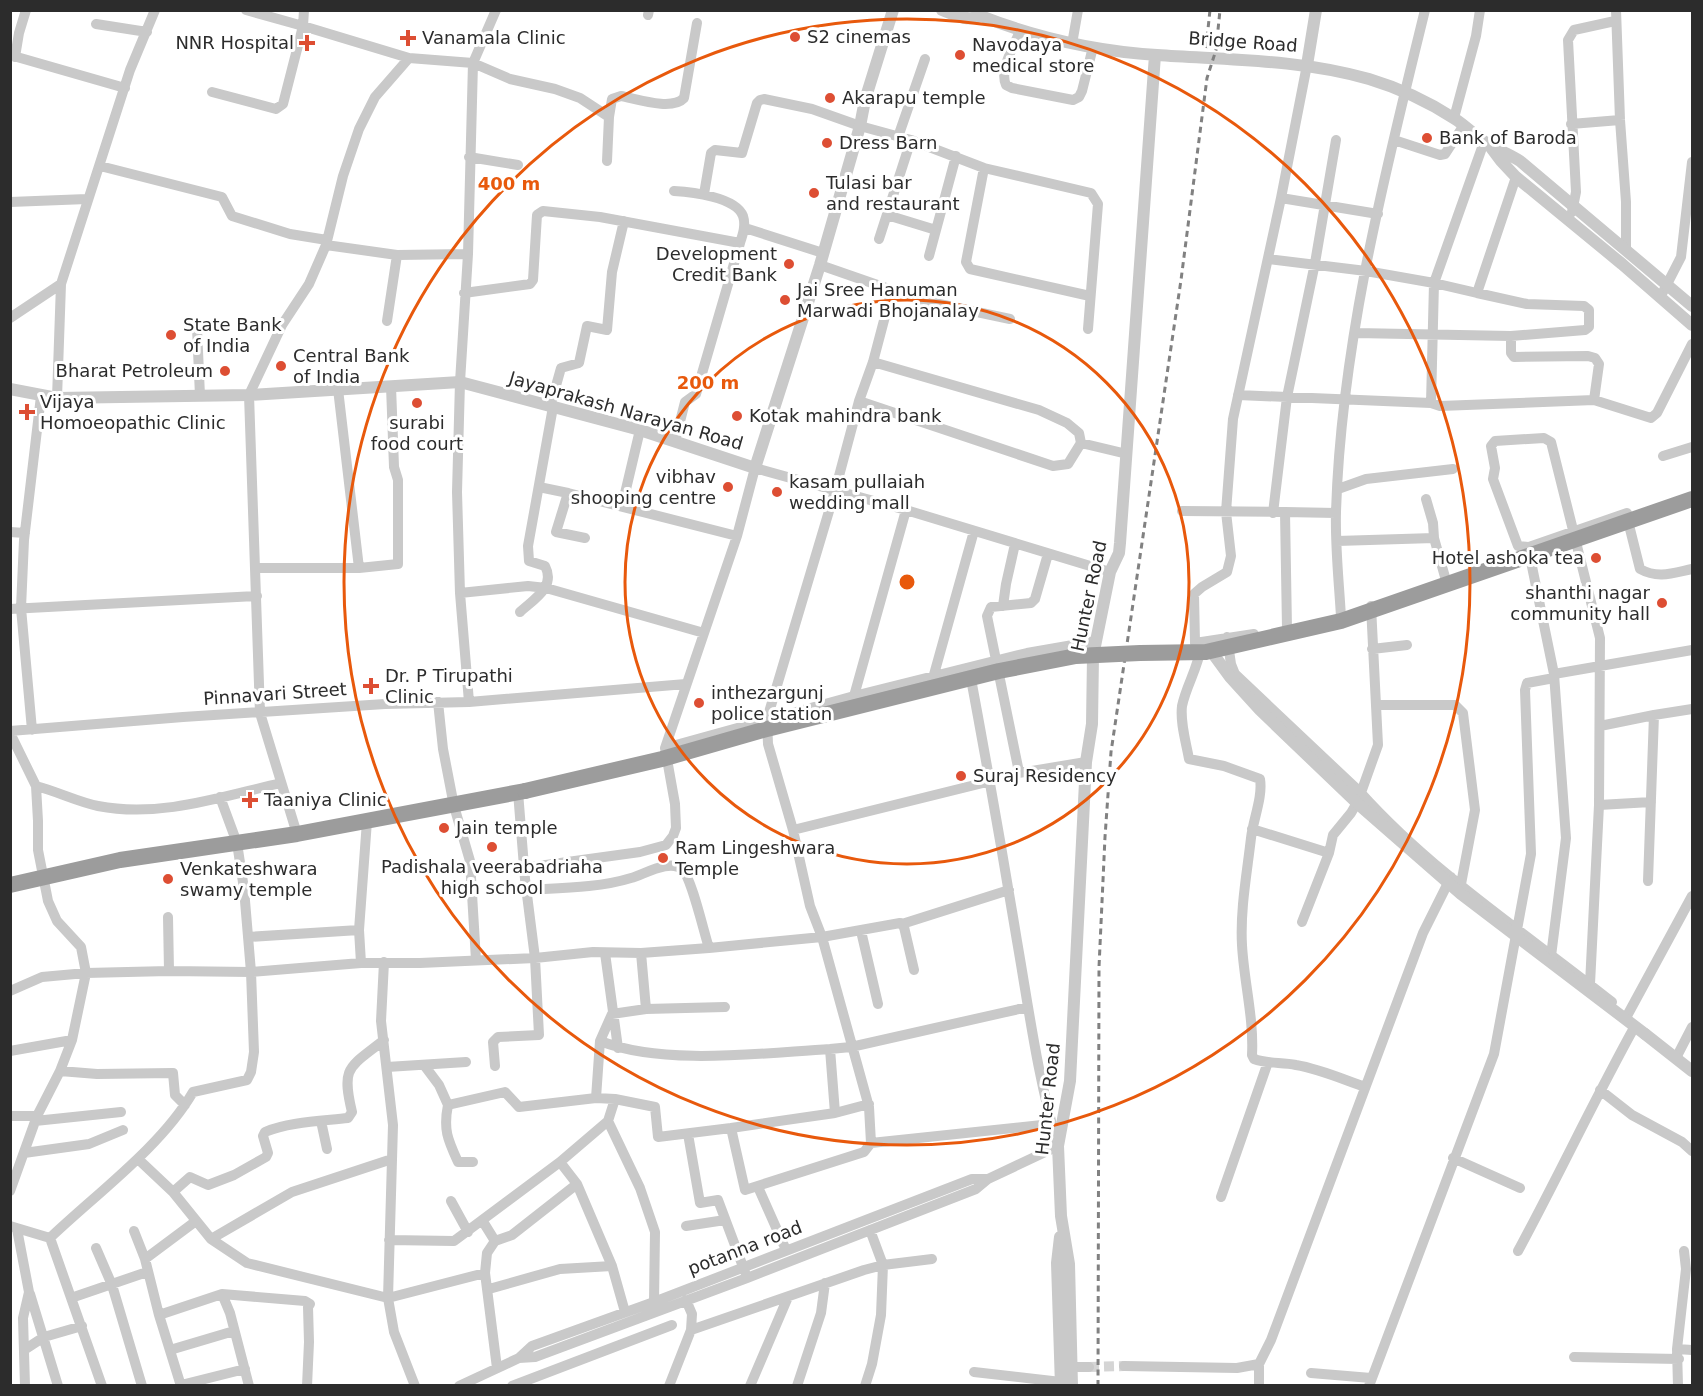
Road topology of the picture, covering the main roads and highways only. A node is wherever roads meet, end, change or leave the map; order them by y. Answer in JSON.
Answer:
{"nodes":[{"id":1,"x":1692,"y":499,"type":"edge"},
{"id":2,"x":10,"y":885,"type":"edge"}],
"edges":[{"from":1,"to":2,"type":"highway","bridge":true}]}
